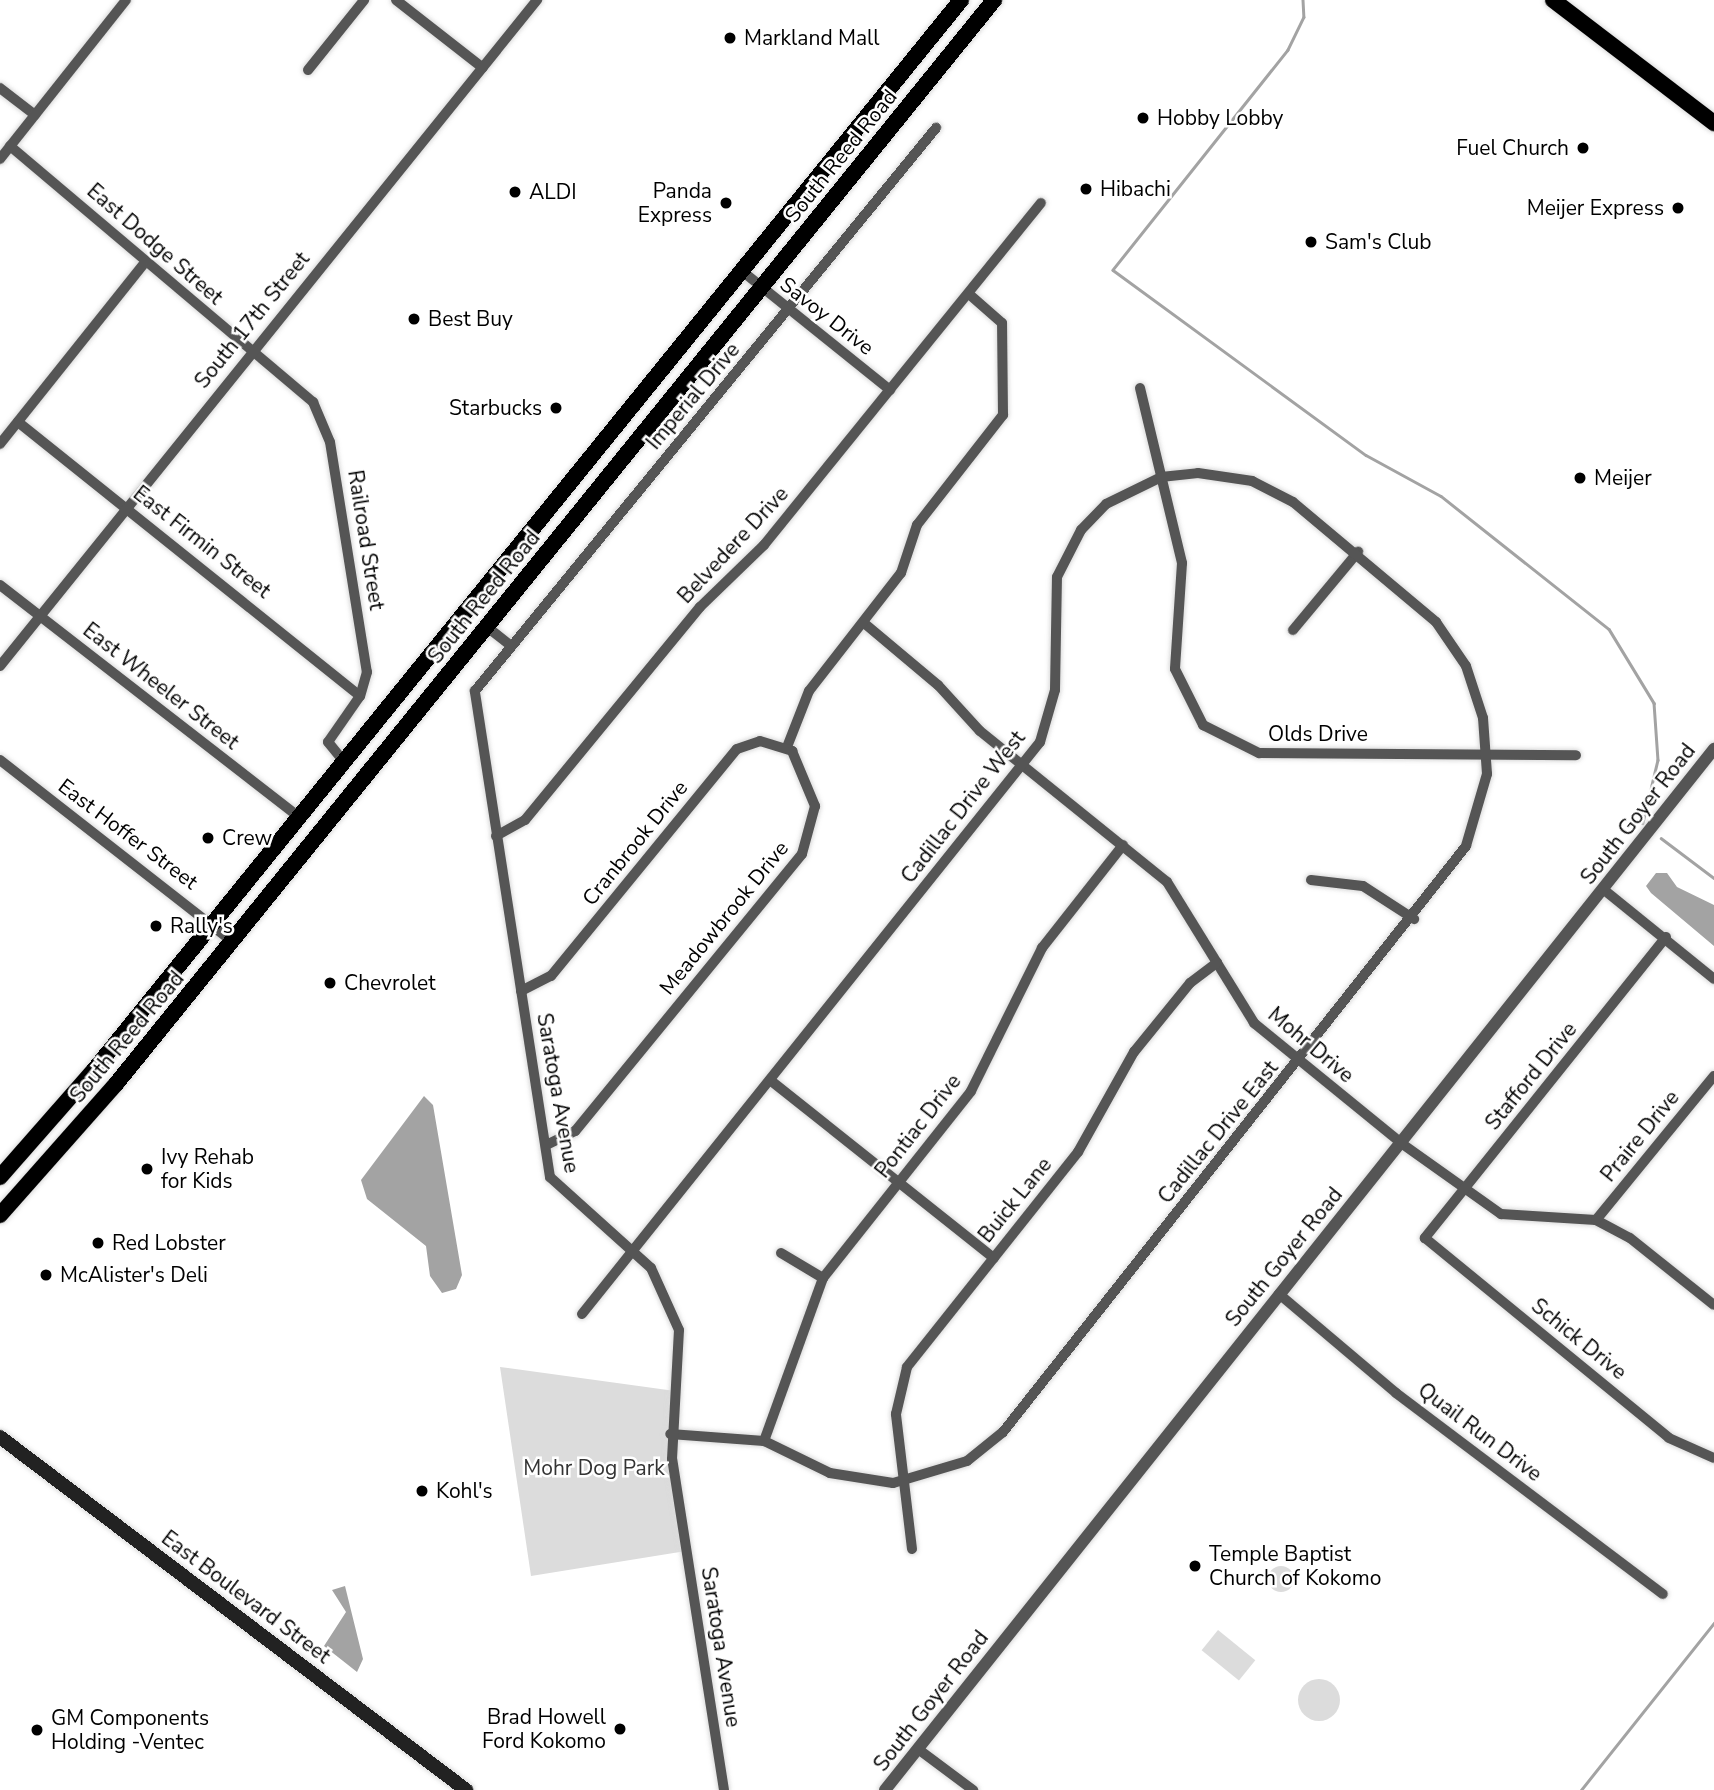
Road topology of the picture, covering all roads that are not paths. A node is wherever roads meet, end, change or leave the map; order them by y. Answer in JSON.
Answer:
{"nodes":[{"id":1,"x":127,"y":0,"type":"edge"},
{"id":2,"x":364,"y":0,"type":"edge"},
{"id":3,"x":396,"y":0,"type":"edge"},
{"id":4,"x":537,"y":0,"type":"edge"},
{"id":5,"x":961,"y":0,"type":"edge"},
{"id":6,"x":994,"y":0,"type":"edge"},
{"id":7,"x":1553,"y":0,"type":"edge"},
{"id":8,"x":484,"y":68,"type":"junction"},
{"id":9,"x":308,"y":70,"type":"dead end"},
{"id":10,"x":0,"y":88,"type":"edge"},
{"id":11,"x":35,"y":115,"type":"junction"},
{"id":12,"x":1714,"y":123,"type":"edge"},
{"id":13,"x":936,"y":128,"type":"dead end"},
{"id":14,"x":10,"y":146,"type":"junction"},
{"id":15,"x":0,"y":159,"type":"edge"},
{"id":16,"x":1041,"y":202,"type":"dead end"},
{"id":17,"x":143,"y":265,"type":"junction"},
{"id":18,"x":742,"y":271,"type":"junction"},
{"id":19,"x":761,"y":288,"type":"junction"},
{"id":20,"x":969,"y":293,"type":"junction"},
{"id":21,"x":789,"y":310,"type":"junction"},
{"id":22,"x":253,"y":350,"type":"junction"},
{"id":23,"x":1140,"y":388,"type":"dead end"},
{"id":24,"x":890,"y":390,"type":"junction"},
{"id":25,"x":308,"y":396,"type":"joint"},
{"id":26,"x":18,"y":422,"type":"junction"},
{"id":27,"x":0,"y":444,"type":"edge"},
{"id":28,"x":1161,"y":477,"type":"junction"},
{"id":29,"x":126,"y":508,"type":"junction"},
{"id":30,"x":1358,"y":552,"type":"junction"},
{"id":31,"x":0,"y":585,"type":"edge"},
{"id":32,"x":40,"y":616,"type":"junction"},
{"id":33,"x":864,"y":623,"type":"junction"},
{"id":34,"x":487,"y":626,"type":"junction"},
{"id":35,"x":1293,"y":630,"type":"dead end"},
{"id":36,"x":511,"y":646,"type":"junction"},
{"id":37,"x":0,"y":666,"type":"edge"},
{"id":38,"x":478,"y":688,"type":"joint"},
{"id":39,"x":360,"y":696,"type":"junction"},
{"id":40,"x":787,"y":747,"type":"junction"},
{"id":41,"x":1714,"y":749,"type":"edge"},
{"id":42,"x":1488,"y":754,"type":"junction"},
{"id":43,"x":1576,"y":755,"type":"dead end"},
{"id":44,"x":0,"y":760,"type":"edge"},
{"id":45,"x":344,"y":762,"type":"junction"},
{"id":46,"x":1023,"y":765,"type":"junction"},
{"id":47,"x":299,"y":817,"type":"junction"},
{"id":48,"x":496,"y":836,"type":"junction"},
{"id":49,"x":1123,"y":845,"type":"junction"},
{"id":50,"x":1311,"y":880,"type":"dead end"},
{"id":51,"x":1603,"y":889,"type":"junction"},
{"id":52,"x":1413,"y":919,"type":"junction"},
{"id":53,"x":213,"y":924,"type":"junction"},
{"id":54,"x":1666,"y":937,"type":"junction"},
{"id":55,"x":232,"y":941,"type":"junction"},
{"id":56,"x":1217,"y":963,"type":"junction"},
{"id":57,"x":1714,"y":978,"type":"edge"},
{"id":58,"x":521,"y":991,"type":"junction"},
{"id":59,"x":1299,"y":1062,"type":"junction"},
{"id":60,"x":1714,"y":1076,"type":"edge"},
{"id":61,"x":770,"y":1080,"type":"junction"},
{"id":62,"x":1401,"y":1143,"type":"junction"},
{"id":63,"x":546,"y":1145,"type":"junction"},
{"id":64,"x":0,"y":1177,"type":"edge"},
{"id":65,"x":899,"y":1182,"type":"junction"},
{"id":66,"x":1464,"y":1191,"type":"junction"},
{"id":67,"x":0,"y":1215,"type":"edge"},
{"id":68,"x":1596,"y":1220,"type":"junction"},
{"id":69,"x":1425,"y":1238,"type":"joint"},
{"id":70,"x":633,"y":1250,"type":"junction"},
{"id":71,"x":781,"y":1253,"type":"dead end"},
{"id":72,"x":994,"y":1258,"type":"junction"},
{"id":73,"x":823,"y":1278,"type":"junction"},
{"id":74,"x":1279,"y":1294,"type":"junction"},
{"id":75,"x":1714,"y":1305,"type":"edge"},
{"id":76,"x":582,"y":1314,"type":"dead end"},
{"id":77,"x":670,"y":1434,"type":"junction"},
{"id":78,"x":0,"y":1437,"type":"edge"},
{"id":79,"x":764,"y":1441,"type":"junction"},
{"id":80,"x":1714,"y":1458,"type":"edge"},
{"id":81,"x":904,"y":1482,"type":"junction"},
{"id":82,"x":912,"y":1549,"type":"dead end"},
{"id":83,"x":1663,"y":1594,"type":"dead end"},
{"id":84,"x":918,"y":1749,"type":"junction"},
{"id":85,"x":466,"y":1790,"type":"edge"},
{"id":86,"x":724,"y":1790,"type":"edge"},
{"id":87,"x":885,"y":1790,"type":"edge"},
{"id":88,"x":973,"y":1790,"type":"edge"}],
"edges":[{"from":1,"to":11,"type":"street"},
{"from":2,"to":9,"type":"street"},
{"from":3,"to":8,"type":"street"},
{"from":4,"to":8,"type":"street","name":"South 17th Street"},
{"from":5,"to":18,"type":"main road","name":"South Reed Road"},
{"from":6,"to":19,"type":"main road","name":"South Reed Road"},
{"from":7,"to":12,"type":"main road"},
{"from":8,"to":22,"type":"street","name":"South 17th Street"},
{"from":10,"to":11,"type":"street"},
{"from":11,"to":14,"type":"street"},
{"from":13,"to":21,"type":"street","name":"Imperial Drive"},
{"from":14,"to":15,"type":"street"},
{"from":14,"to":17,"type":"street","name":"East Dodge Street"},
{"from":16,"to":20,"type":"street","name":"Belvedere Drive"},
{"from":17,"to":22,"type":"street","name":"East Dodge Street"},
{"from":17,"to":26,"type":"street"},
{"from":18,"to":19,"type":"street","name":"Savoy Drive"},
{"from":18,"to":45,"type":"main road","name":"South Reed Road"},
{"from":19,"to":21,"type":"street","name":"Savoy Drive"},
{"from":19,"to":34,"type":"main road","name":"South Reed Road"},
{"from":20,"to":24,"type":"street","name":"Belvedere Drive"},
{"from":20,"to":33,"type":"street"},
{"from":21,"to":24,"type":"street","name":"Savoy Drive"},
{"from":21,"to":36,"type":"street","name":"Imperial Drive"},
{"from":22,"to":25,"type":"street","name":"East Dodge Street"},
{"from":22,"to":29,"type":"street","name":"South 17th Street"},
{"from":23,"to":28,"type":"street","name":"Olds Drive"},
{"from":24,"to":48,"type":"street","name":"Belvedere Drive"},
{"from":25,"to":39,"type":"street","name":"Railroad Street"},
{"from":26,"to":27,"type":"street"},
{"from":26,"to":29,"type":"street","name":"East Firmin Street"},
{"from":28,"to":30,"type":"street","name":"Cadillac Drive West"},
{"from":28,"to":42,"type":"street","name":"Olds Drive"},
{"from":28,"to":46,"type":"street","name":"Cadillac Drive West"},
{"from":29,"to":32,"type":"street","name":"South 17th Street"},
{"from":29,"to":39,"type":"street","name":"East Firmin Street"},
{"from":30,"to":35,"type":"street"},
{"from":30,"to":42,"type":"street","name":"Cadillac Drive East"},
{"from":31,"to":32,"type":"street","name":"East Wheeler Street"},
{"from":32,"to":37,"type":"street","name":"South 17th Street"},
{"from":32,"to":47,"type":"street","name":"East Wheeler Street"},
{"from":33,"to":40,"type":"street"},
{"from":33,"to":46,"type":"street","name":"Mohr Drive"},
{"from":34,"to":36,"type":"street"},
{"from":34,"to":55,"type":"main road","name":"South Reed Road"},
{"from":36,"to":38,"type":"street","name":"Imperial Drive"},
{"from":38,"to":48,"type":"street","name":"Saratoga Avenue"},
{"from":39,"to":45,"type":"street"},
{"from":40,"to":58,"type":"street","name":"Cranbrook Drive"},
{"from":40,"to":63,"type":"street","name":"Meadowbrook Drive"},
{"from":41,"to":51,"type":"street","name":"South Goyer Road"},
{"from":42,"to":43,"type":"street","name":"Olds Drive"},
{"from":42,"to":52,"type":"street","name":"Cadillac Drive East"},
{"from":44,"to":53,"type":"street","name":"East Hoffer Street"},
{"from":45,"to":47,"type":"main road","name":"South Reed Road"},
{"from":46,"to":49,"type":"street","name":"Mohr Drive"},
{"from":46,"to":61,"type":"street","name":"Cadillac Drive West"},
{"from":47,"to":53,"type":"main road","name":"South Reed Road"},
{"from":48,"to":58,"type":"street","name":"Saratoga Avenue"},
{"from":49,"to":56,"type":"street","name":"Mohr Drive"},
{"from":49,"to":65,"type":"street","name":"Pontiac Drive"},
{"from":50,"to":52,"type":"street"},
{"from":51,"to":54,"type":"street"},
{"from":51,"to":62,"type":"street","name":"South Goyer Road"},
{"from":52,"to":59,"type":"street","name":"Cadillac Drive East"},
{"from":53,"to":55,"type":"street","name":"East Hoffer Street"},
{"from":53,"to":64,"type":"main road","name":"South Reed Road"},
{"from":54,"to":57,"type":"street"},
{"from":54,"to":66,"type":"street","name":"Stafford Drive"},
{"from":55,"to":67,"type":"main road","name":"South Reed Road"},
{"from":56,"to":59,"type":"street","name":"Mohr Drive"},
{"from":56,"to":72,"type":"street","name":"Buick Lane"},
{"from":58,"to":63,"type":"street","name":"Saratoga Avenue"},
{"from":59,"to":62,"type":"street","name":"Mohr Drive"},
{"from":59,"to":81,"type":"street","name":"Cadillac Drive East"},
{"from":60,"to":68,"type":"street","name":"Praire Drive"},
{"from":61,"to":65,"type":"street"},
{"from":61,"to":70,"type":"street","name":"Cadillac Drive West"},
{"from":62,"to":66,"type":"street","name":"Mohr Drive"},
{"from":62,"to":74,"type":"street","name":"South Goyer Road"},
{"from":63,"to":70,"type":"street","name":"Saratoga Avenue"},
{"from":65,"to":72,"type":"street"},
{"from":65,"to":73,"type":"street","name":"Pontiac Drive"},
{"from":66,"to":68,"type":"street","name":"Mohr Drive"},
{"from":66,"to":69,"type":"street","name":"Stafford Drive"},
{"from":68,"to":75,"type":"street","name":"Mohr Drive"},
{"from":69,"to":80,"type":"street","name":"Schick Drive"},
{"from":70,"to":76,"type":"street","name":"Cadillac Drive West"},
{"from":70,"to":77,"type":"street","name":"Saratoga Avenue"},
{"from":71,"to":73,"type":"street"},
{"from":72,"to":81,"type":"street","name":"Buick Lane"},
{"from":73,"to":79,"type":"street","name":"Pontiac Drive"},
{"from":74,"to":83,"type":"street","name":"Quail Run Drive"},
{"from":74,"to":84,"type":"street","name":"South Goyer Road"},
{"from":77,"to":79,"type":"street","name":"Cadillac Drive East"},
{"from":77,"to":86,"type":"street","name":"Saratoga Avenue"},
{"from":78,"to":85,"type":"main road","name":"East Boulevard Street"},
{"from":79,"to":81,"type":"street","name":"Cadillac Drive East"},
{"from":81,"to":82,"type":"street","name":"Buick Lane"},
{"from":84,"to":87,"type":"street","name":"South Goyer Road"},
{"from":84,"to":88,"type":"street"}]}
